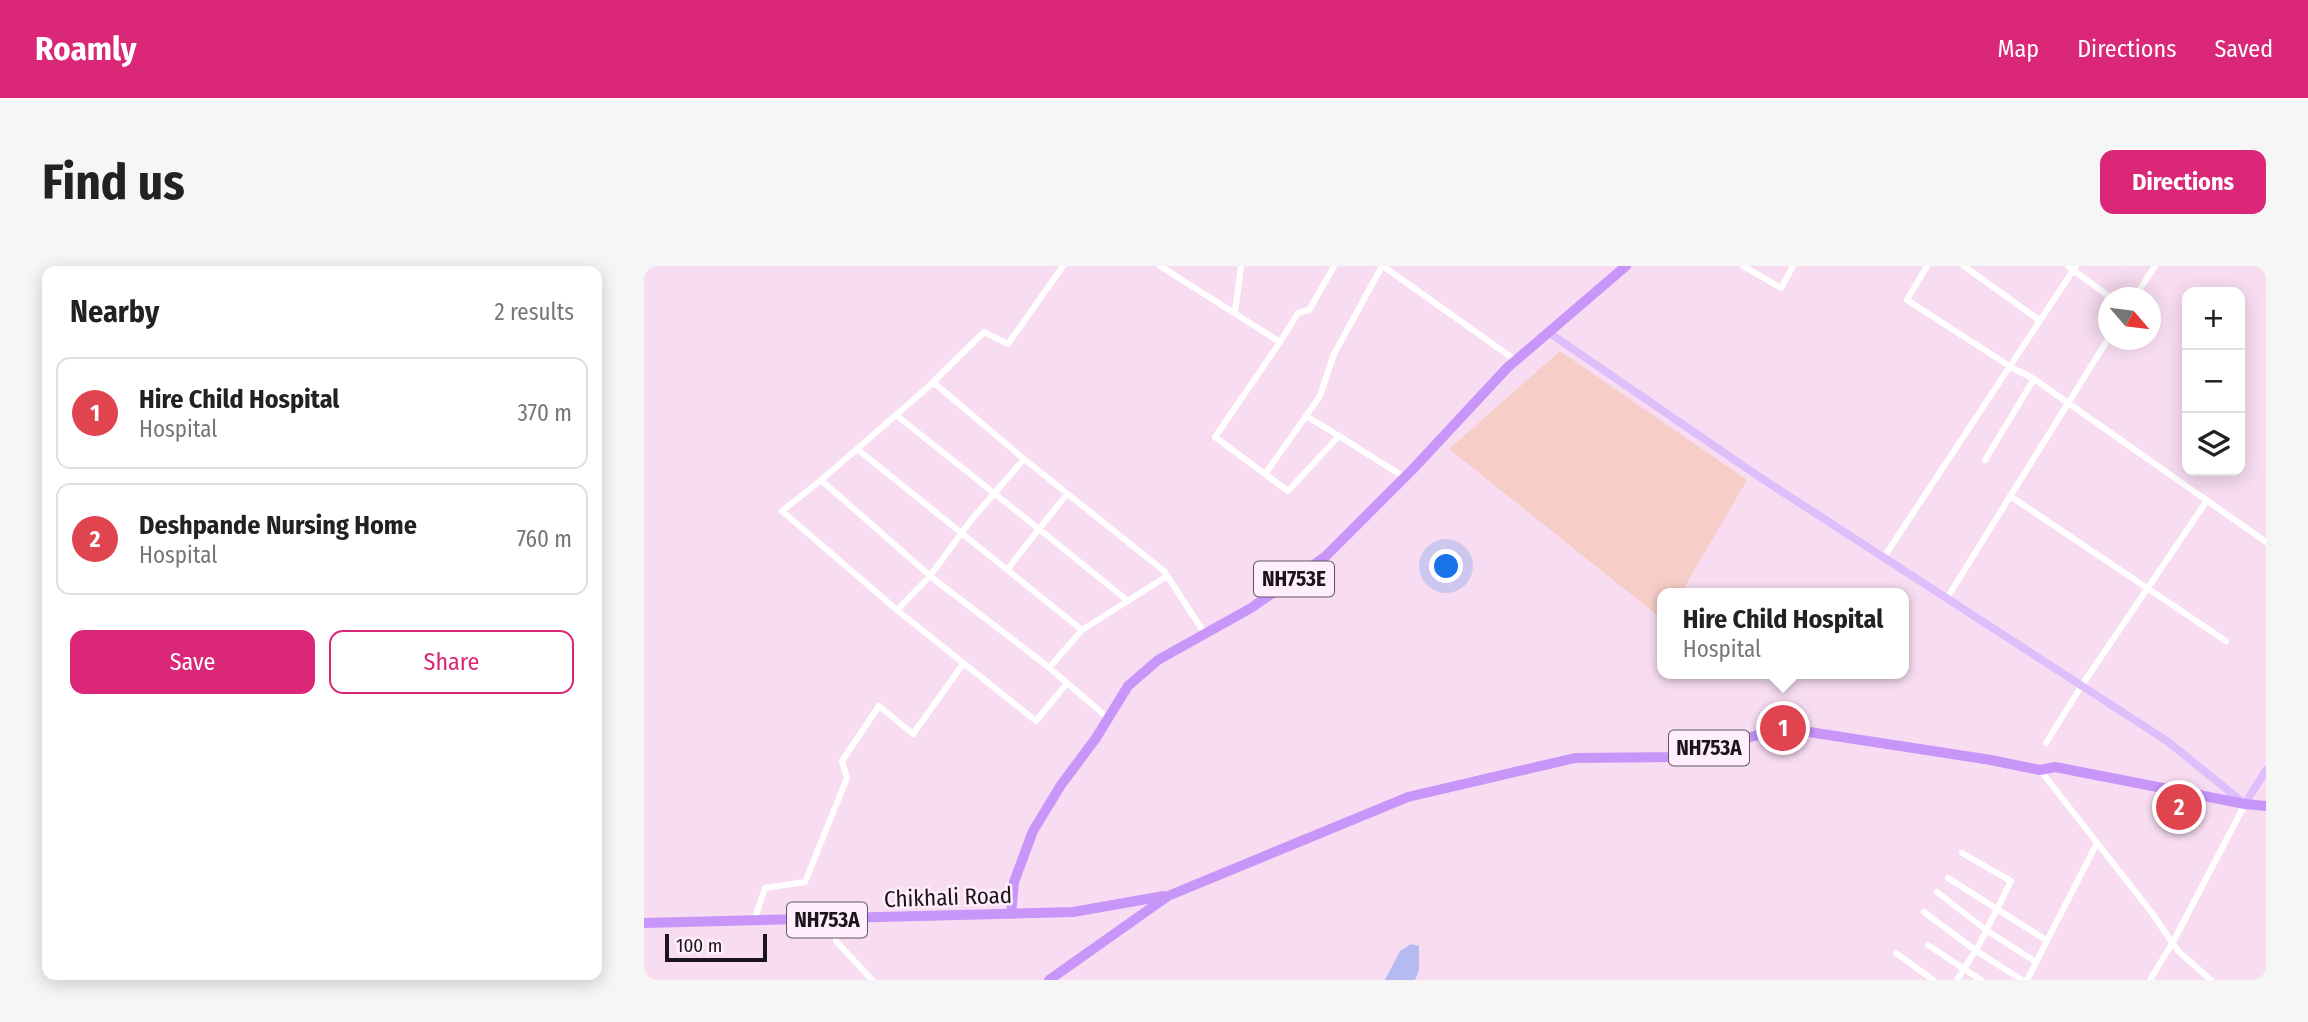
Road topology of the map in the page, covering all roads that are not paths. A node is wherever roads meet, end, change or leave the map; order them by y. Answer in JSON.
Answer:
{"nodes":[{"id":1,"x":1063,"y":266,"type":"edge"},
{"id":2,"x":1160,"y":266,"type":"edge"},
{"id":3,"x":1241,"y":266,"type":"edge"},
{"id":4,"x":1334,"y":266,"type":"edge"},
{"id":5,"x":1383,"y":266,"type":"edge"},
{"id":6,"x":1626,"y":266,"type":"edge"},
{"id":7,"x":1743,"y":266,"type":"edge"},
{"id":8,"x":1793,"y":266,"type":"edge"},
{"id":9,"x":1927,"y":266,"type":"edge"},
{"id":10,"x":1964,"y":266,"type":"edge"},
{"id":11,"x":2155,"y":266,"type":"edge"},
{"id":12,"x":2073,"y":267,"type":"edge"},
{"id":13,"x":2098,"y":287,"type":"edge"},
{"id":14,"x":2141,"y":287,"type":"edge"},
{"id":15,"x":1235,"y":312,"type":"junction"},
{"id":16,"x":2039,"y":320,"type":"junction"},
{"id":17,"x":1548,"y":332,"type":"junction"},
{"id":18,"x":1280,"y":342,"type":"junction"},
{"id":19,"x":2102,"y":350,"type":"edge"},
{"id":20,"x":1515,"y":360,"type":"junction"},
{"id":21,"x":2011,"y":367,"type":"junction"},
{"id":22,"x":2034,"y":379,"type":"junction"},
{"id":23,"x":933,"y":382,"type":"junction"},
{"id":24,"x":2070,"y":403,"type":"junction"},
{"id":25,"x":896,"y":415,"type":"junction"},
{"id":26,"x":1306,"y":416,"type":"junction"},
{"id":27,"x":1339,"y":436,"type":"junction"},
{"id":28,"x":857,"y":449,"type":"junction"},
{"id":29,"x":1024,"y":459,"type":"junction"},
{"id":30,"x":1985,"y":460,"type":"dead end"},
{"id":31,"x":1265,"y":474,"type":"junction"},
{"id":32,"x":1404,"y":477,"type":"junction"},
{"id":33,"x":821,"y":480,"type":"junction"},
{"id":34,"x":993,"y":494,"type":"junction"},
{"id":35,"x":1067,"y":494,"type":"junction"},
{"id":36,"x":2010,"y":496,"type":"junction"},
{"id":37,"x":2206,"y":502,"type":"junction"},
{"id":38,"x":1039,"y":529,"type":"junction"},
{"id":39,"x":962,"y":533,"type":"junction"},
{"id":40,"x":2266,"y":542,"type":"edge"},
{"id":41,"x":1884,"y":557,"type":"junction"},
{"id":42,"x":1007,"y":570,"type":"junction"},
{"id":43,"x":930,"y":576,"type":"junction"},
{"id":44,"x":1167,"y":576,"type":"junction"},
{"id":45,"x":2149,"y":588,"type":"junction"},
{"id":46,"x":1947,"y":598,"type":"junction"},
{"id":47,"x":1128,"y":601,"type":"junction"},
{"id":48,"x":897,"y":610,"type":"junction"},
{"id":49,"x":1082,"y":630,"type":"junction"},
{"id":50,"x":1205,"y":634,"type":"junction"},
{"id":51,"x":2226,"y":640,"type":"dead end"},
{"id":52,"x":963,"y":664,"type":"junction"},
{"id":53,"x":1049,"y":668,"type":"junction"},
{"id":54,"x":1068,"y":684,"type":"junction"},
{"id":55,"x":2082,"y":685,"type":"junction"},
{"id":56,"x":1108,"y":718,"type":"junction"},
{"id":57,"x":2046,"y":743,"type":"dead end"},
{"id":58,"x":2040,"y":770,"type":"junction"},
{"id":59,"x":2266,"y":770,"type":"edge"},
{"id":60,"x":2245,"y":804,"type":"junction"},
{"id":61,"x":2266,"y":806,"type":"edge"},
{"id":62,"x":2097,"y":842,"type":"junction"},
{"id":63,"x":1962,"y":853,"type":"dead end"},
{"id":64,"x":1948,"y":878,"type":"dead end"},
{"id":65,"x":1937,"y":892,"type":"dead end"},
{"id":66,"x":1168,"y":896,"type":"junction"},
{"id":67,"x":1997,"y":909,"type":"junction"},
{"id":68,"x":1924,"y":912,"type":"dead end"},
{"id":69,"x":1010,"y":914,"type":"junction"},
{"id":70,"x":754,"y":920,"type":"junction"},
{"id":71,"x":836,"y":920,"type":"junction"},
{"id":72,"x":644,"y":923,"type":"edge"},
{"id":73,"x":1986,"y":930,"type":"junction"},
{"id":74,"x":2046,"y":940,"type":"junction"},
{"id":75,"x":2173,"y":942,"type":"junction"},
{"id":76,"x":1928,"y":944,"type":"dead end"},
{"id":77,"x":1975,"y":950,"type":"junction"},
{"id":78,"x":1896,"y":953,"type":"dead end"},
{"id":79,"x":2036,"y":962,"type":"junction"},
{"id":80,"x":1964,"y":970,"type":"junction"},
{"id":81,"x":872,"y":980,"type":"edge"},
{"id":82,"x":1049,"y":980,"type":"edge"},
{"id":83,"x":1933,"y":980,"type":"edge"},
{"id":84,"x":1957,"y":980,"type":"edge"},
{"id":85,"x":1981,"y":980,"type":"edge"},
{"id":86,"x":2025,"y":980,"type":"edge"},
{"id":87,"x":2150,"y":980,"type":"edge"},
{"id":88,"x":2211,"y":980,"type":"edge"}],
"edges":[{"from":1,"to":23,"type":"street"},
{"from":2,"to":15,"type":"street"},
{"from":3,"to":15,"type":"street"},
{"from":4,"to":18,"type":"street"},
{"from":5,"to":20,"type":"street"},
{"from":5,"to":26,"type":"street"},
{"from":6,"to":17,"type":"highway","number":"NH753E"},
{"from":7,"to":8,"type":"street"},
{"from":9,"to":21,"type":"street"},
{"from":10,"to":16,"type":"street"},
{"from":11,"to":14,"type":"street"},
{"from":12,"to":13,"type":"street"},
{"from":12,"to":16,"type":"street"},
{"from":15,"to":18,"type":"street"},
{"from":16,"to":21,"type":"street"},
{"from":17,"to":20,"type":"highway","number":"NH753E"},
{"from":17,"to":41,"type":"main road"},
{"from":18,"to":31,"type":"street"},
{"from":19,"to":24,"type":"street"},
{"from":20,"to":32,"type":"highway","number":"NH753E"},
{"from":21,"to":22,"type":"street"},
{"from":21,"to":41,"type":"street"},
{"from":22,"to":24,"type":"street"},
{"from":22,"to":30,"type":"street"},
{"from":23,"to":25,"type":"street"},
{"from":23,"to":29,"type":"street"},
{"from":24,"to":36,"type":"street"},
{"from":24,"to":37,"type":"street"},
{"from":25,"to":28,"type":"street"},
{"from":25,"to":34,"type":"street"},
{"from":26,"to":27,"type":"street"},
{"from":26,"to":31,"type":"street"},
{"from":27,"to":31,"type":"street"},
{"from":27,"to":32,"type":"street"},
{"from":28,"to":33,"type":"street"},
{"from":28,"to":39,"type":"street"},
{"from":29,"to":34,"type":"street"},
{"from":29,"to":35,"type":"street"},
{"from":32,"to":50,"type":"highway","number":"NH753E"},
{"from":33,"to":43,"type":"street"},
{"from":33,"to":48,"type":"street"},
{"from":34,"to":38,"type":"street"},
{"from":34,"to":39,"type":"street"},
{"from":35,"to":38,"type":"street"},
{"from":35,"to":44,"type":"street"},
{"from":36,"to":45,"type":"street"},
{"from":36,"to":46,"type":"street"},
{"from":37,"to":40,"type":"street"},
{"from":37,"to":45,"type":"street"},
{"from":38,"to":42,"type":"street"},
{"from":38,"to":47,"type":"street"},
{"from":39,"to":42,"type":"street"},
{"from":39,"to":43,"type":"street"},
{"from":41,"to":46,"type":"main road"},
{"from":42,"to":49,"type":"street"},
{"from":43,"to":48,"type":"street"},
{"from":43,"to":53,"type":"street"},
{"from":44,"to":47,"type":"street"},
{"from":44,"to":50,"type":"street"},
{"from":45,"to":51,"type":"street"},
{"from":45,"to":55,"type":"street"},
{"from":46,"to":55,"type":"main road"},
{"from":47,"to":49,"type":"street"},
{"from":48,"to":52,"type":"street"},
{"from":49,"to":53,"type":"street"},
{"from":50,"to":56,"type":"highway","number":"NH753E"},
{"from":52,"to":54,"type":"street"},
{"from":52,"to":70,"type":"street"},
{"from":53,"to":54,"type":"street"},
{"from":54,"to":56,"type":"street"},
{"from":55,"to":57,"type":"street"},
{"from":55,"to":60,"type":"main road"},
{"from":56,"to":69,"type":"highway","number":"NH753E"},
{"from":58,"to":60,"type":"highway","number":"NH753A"},
{"from":58,"to":62,"type":"street"},
{"from":58,"to":66,"type":"highway","number":"NH753A"},
{"from":59,"to":60,"type":"main road"},
{"from":60,"to":61,"type":"highway","number":"NH753A"},
{"from":60,"to":75,"type":"street"},
{"from":62,"to":74,"type":"street"},
{"from":62,"to":75,"type":"street"},
{"from":63,"to":67,"type":"street"},
{"from":64,"to":67,"type":"street"},
{"from":65,"to":73,"type":"street"},
{"from":66,"to":69,"type":"highway","name":"Chikhali Road","number":"NH753A"},
{"from":66,"to":82,"type":"highway"},
{"from":67,"to":73,"type":"street"},
{"from":67,"to":74,"type":"street"},
{"from":68,"to":77,"type":"street"},
{"from":69,"to":71,"type":"highway","name":"Chikhali Road","number":"NH753A"},
{"from":70,"to":71,"type":"highway","name":"Chikhali Road","number":"NH753A"},
{"from":70,"to":72,"type":"highway","name":"Chikhali Road","number":"NH753A"},
{"from":71,"to":81,"type":"street"},
{"from":73,"to":77,"type":"street"},
{"from":73,"to":79,"type":"street"},
{"from":74,"to":79,"type":"street"},
{"from":75,"to":87,"type":"street"},
{"from":75,"to":88,"type":"street"},
{"from":76,"to":80,"type":"street"},
{"from":77,"to":80,"type":"street"},
{"from":77,"to":86,"type":"street"},
{"from":78,"to":83,"type":"street"},
{"from":79,"to":86,"type":"street"},
{"from":80,"to":84,"type":"street"},
{"from":80,"to":85,"type":"street"}]}
